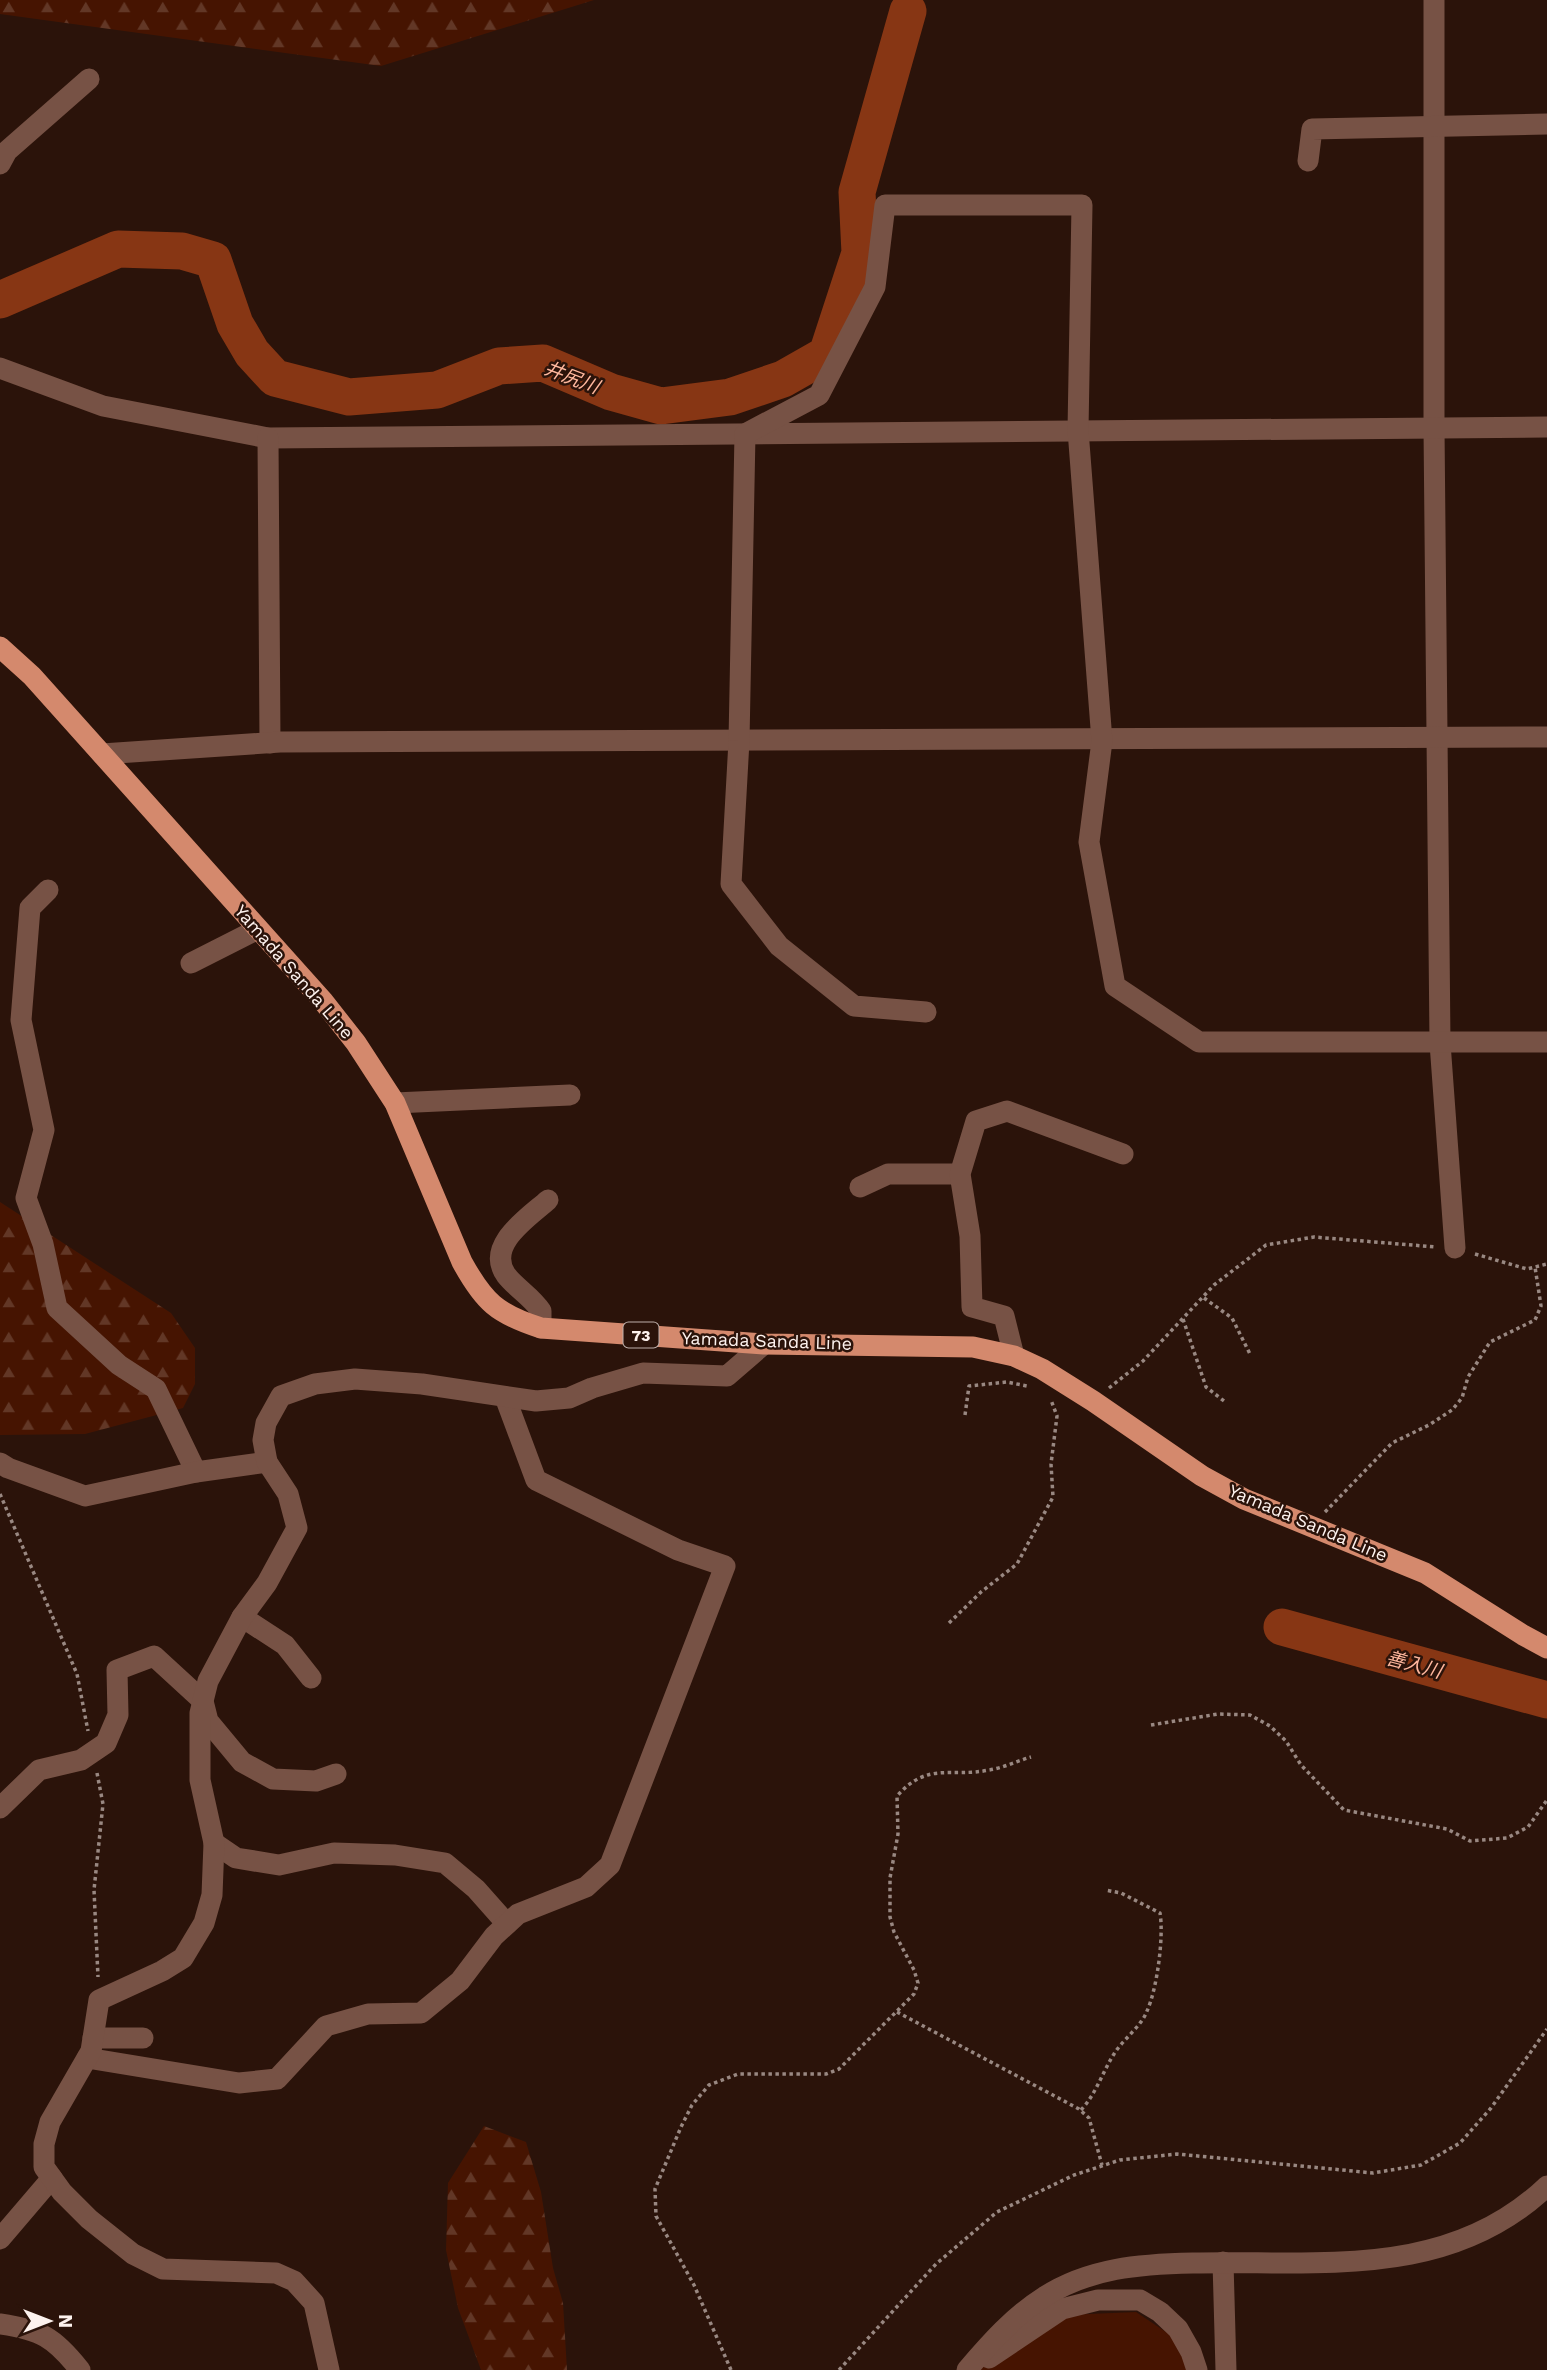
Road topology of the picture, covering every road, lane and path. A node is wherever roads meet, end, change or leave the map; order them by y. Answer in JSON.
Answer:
{"nodes":[{"id":1,"x":1434,"y":0,"type":"edge"},
{"id":2,"x":89,"y":79,"type":"dead end"},
{"id":3,"x":1547,"y":124,"type":"edge"},
{"id":4,"x":1434,"y":128,"type":"junction"},
{"id":5,"x":1308,"y":161,"type":"dead end"},
{"id":6,"x":0,"y":164,"type":"edge"},
{"id":7,"x":0,"y":368,"type":"edge"},
{"id":8,"x":1547,"y":427,"type":"edge"},
{"id":9,"x":1434,"y":428,"type":"junction"},
{"id":10,"x":1078,"y":430,"type":"junction"},
{"id":11,"x":745,"y":434,"type":"junction"},
{"id":12,"x":268,"y":438,"type":"junction"},
{"id":13,"x":0,"y":647,"type":"edge"},
{"id":14,"x":1438,"y":737,"type":"junction"},
{"id":15,"x":1547,"y":737,"type":"edge"},
{"id":16,"x":739,"y":741,"type":"junction"},
{"id":17,"x":1102,"y":741,"type":"junction"},
{"id":18,"x":270,"y":743,"type":"junction"},
{"id":19,"x":102,"y":754,"type":"junction"},
{"id":20,"x":48,"y":890,"type":"dead end"},
{"id":21,"x":258,"y":929,"type":"junction"},
{"id":22,"x":191,"y":963,"type":"dead end"},
{"id":23,"x":926,"y":1012,"type":"dead end"},
{"id":24,"x":1547,"y":1042,"type":"edge"},
{"id":25,"x":1440,"y":1043,"type":"junction"},
{"id":26,"x":570,"y":1095,"type":"dead end"},
{"id":27,"x":395,"y":1103,"type":"junction"},
{"id":28,"x":1123,"y":1154,"type":"dead end"},
{"id":29,"x":960,"y":1174,"type":"junction"},
{"id":30,"x":860,"y":1187,"type":"dead end"},
{"id":31,"x":548,"y":1200,"type":"dead end"},
{"id":32,"x":1455,"y":1248,"type":"junction"},
{"id":33,"x":1547,"y":1264,"type":"edge"},
{"id":34,"x":1535,"y":1267,"type":"junction"},
{"id":35,"x":1183,"y":1319,"type":"dead end"},
{"id":36,"x":541,"y":1328,"type":"junction"},
{"id":37,"x":764,"y":1344,"type":"junction"},
{"id":38,"x":1014,"y":1356,"type":"junction"},
{"id":39,"x":1251,"y":1356,"type":"dead end"},
{"id":40,"x":1048,"y":1391,"type":"dead end"},
{"id":41,"x":505,"y":1397,"type":"junction"},
{"id":42,"x":1224,"y":1401,"type":"dead end"},
{"id":43,"x":0,"y":1462,"type":"edge"},
{"id":44,"x":267,"y":1462,"type":"junction"},
{"id":45,"x":196,"y":1472,"type":"junction"},
{"id":46,"x":1314,"y":1529,"type":"junction"},
{"id":47,"x":242,"y":1617,"type":"junction"},
{"id":48,"x":949,"y":1623,"type":"dead end"},
{"id":49,"x":1547,"y":1647,"type":"edge"},
{"id":50,"x":311,"y":1678,"type":"dead end"},
{"id":51,"x":203,"y":1701,"type":"junction"},
{"id":52,"x":1151,"y":1725,"type":"dead end"},
{"id":53,"x":1031,"y":1757,"type":"dead end"},
{"id":54,"x":336,"y":1774,"type":"dead end"},
{"id":55,"x":1547,"y":1800,"type":"edge"},
{"id":56,"x":0,"y":1808,"type":"edge"},
{"id":57,"x":214,"y":1843,"type":"junction"},
{"id":58,"x":1105,"y":1891,"type":"dead end"},
{"id":59,"x":507,"y":1924,"type":"junction"},
{"id":60,"x":897,"y":2012,"type":"junction"},
{"id":61,"x":1547,"y":2029,"type":"edge"},
{"id":62,"x":143,"y":2038,"type":"dead end"},
{"id":63,"x":90,"y":2048,"type":"junction"},
{"id":64,"x":1081,"y":2110,"type":"junction"},
{"id":65,"x":1102,"y":2165,"type":"junction"},
{"id":66,"x":52,"y":2178,"type":"junction"},
{"id":67,"x":1547,"y":2186,"type":"edge"},
{"id":68,"x":0,"y":2239,"type":"edge"},
{"id":69,"x":1223,"y":2262,"type":"junction"},
{"id":70,"x":0,"y":2324,"type":"edge"},
{"id":71,"x":80,"y":2370,"type":"edge"},
{"id":72,"x":329,"y":2370,"type":"edge"},
{"id":73,"x":731,"y":2370,"type":"edge"},
{"id":74,"x":839,"y":2370,"type":"edge"},
{"id":75,"x":967,"y":2370,"type":"edge"},
{"id":76,"x":973,"y":2370,"type":"edge"},
{"id":77,"x":1197,"y":2370,"type":"edge"},
{"id":78,"x":1226,"y":2370,"type":"edge"}],
"edges":[{"from":1,"to":4,"type":"street"},
{"from":2,"to":6,"type":"street"},
{"from":3,"to":4,"type":"street"},
{"from":4,"to":5,"type":"street"},
{"from":4,"to":9,"type":"street"},
{"from":7,"to":12,"type":"street"},
{"from":8,"to":9,"type":"street"},
{"from":9,"to":10,"type":"street"},
{"from":9,"to":14,"type":"street"},
{"from":10,"to":11,"type":"street"},
{"from":10,"to":11,"type":"street"},
{"from":10,"to":17,"type":"street"},
{"from":11,"to":12,"type":"street"},
{"from":11,"to":16,"type":"street"},
{"from":12,"to":18,"type":"street"},
{"from":13,"to":19,"type":"main road","name":"Yamada Sanda Line","number":"73"},
{"from":14,"to":15,"type":"street"},
{"from":14,"to":17,"type":"street"},
{"from":14,"to":25,"type":"street"},
{"from":16,"to":17,"type":"street"},
{"from":16,"to":18,"type":"street"},
{"from":16,"to":23,"type":"street"},
{"from":17,"to":25,"type":"street"},
{"from":18,"to":19,"type":"street"},
{"from":19,"to":21,"type":"main road","name":"Yamada Sanda Line","number":"73"},
{"from":20,"to":45,"type":"street"},
{"from":21,"to":22,"type":"street"},
{"from":21,"to":27,"type":"main road","name":"Yamada Sanda Line","number":"73"},
{"from":24,"to":25,"type":"street"},
{"from":25,"to":32,"type":"street"},
{"from":26,"to":27,"type":"street"},
{"from":27,"to":36,"type":"main road","name":"Yamada Sanda Line","number":"73"},
{"from":28,"to":29,"type":"street"},
{"from":29,"to":30,"type":"street"},
{"from":29,"to":38,"type":"street"},
{"from":31,"to":36,"type":"street"},
{"from":32,"to":34,"type":"path"},
{"from":32,"to":39,"type":"path"},
{"from":33,"to":34,"type":"path"},
{"from":34,"to":46,"type":"path"},
{"from":35,"to":42,"type":"path"},
{"from":36,"to":37,"type":"main road","name":"Yamada Sanda Line","number":"73"},
{"from":37,"to":38,"type":"main road","name":"Yamada Sanda Line","number":"73"},
{"from":37,"to":41,"type":"street"},
{"from":38,"to":46,"type":"main road","name":"Yamada Sanda Line","number":"73"},
{"from":40,"to":48,"type":"path"},
{"from":41,"to":44,"type":"street"},
{"from":41,"to":59,"type":"street"},
{"from":43,"to":45,"type":"street"},
{"from":44,"to":45,"type":"street"},
{"from":44,"to":47,"type":"street"},
{"from":46,"to":49,"type":"main road","name":"Yamada Sanda Line","number":"73"},
{"from":47,"to":50,"type":"street"},
{"from":47,"to":51,"type":"street"},
{"from":51,"to":54,"type":"street"},
{"from":51,"to":56,"type":"street"},
{"from":51,"to":57,"type":"street"},
{"from":52,"to":55,"type":"path"},
{"from":53,"to":60,"type":"path"},
{"from":57,"to":59,"type":"street"},
{"from":57,"to":63,"type":"street"},
{"from":58,"to":64,"type":"path"},
{"from":59,"to":63,"type":"street"},
{"from":60,"to":64,"type":"path"},
{"from":60,"to":73,"type":"path"},
{"from":61,"to":65,"type":"path"},
{"from":62,"to":63,"type":"street"},
{"from":63,"to":66,"type":"street"},
{"from":64,"to":65,"type":"path"},
{"from":65,"to":74,"type":"path"},
{"from":66,"to":68,"type":"street"},
{"from":66,"to":72,"type":"street"},
{"from":67,"to":69,"type":"street"},
{"from":69,"to":75,"type":"street"},
{"from":69,"to":78,"type":"street"},
{"from":70,"to":71,"type":"street"},
{"from":76,"to":77,"type":"street"}]}
